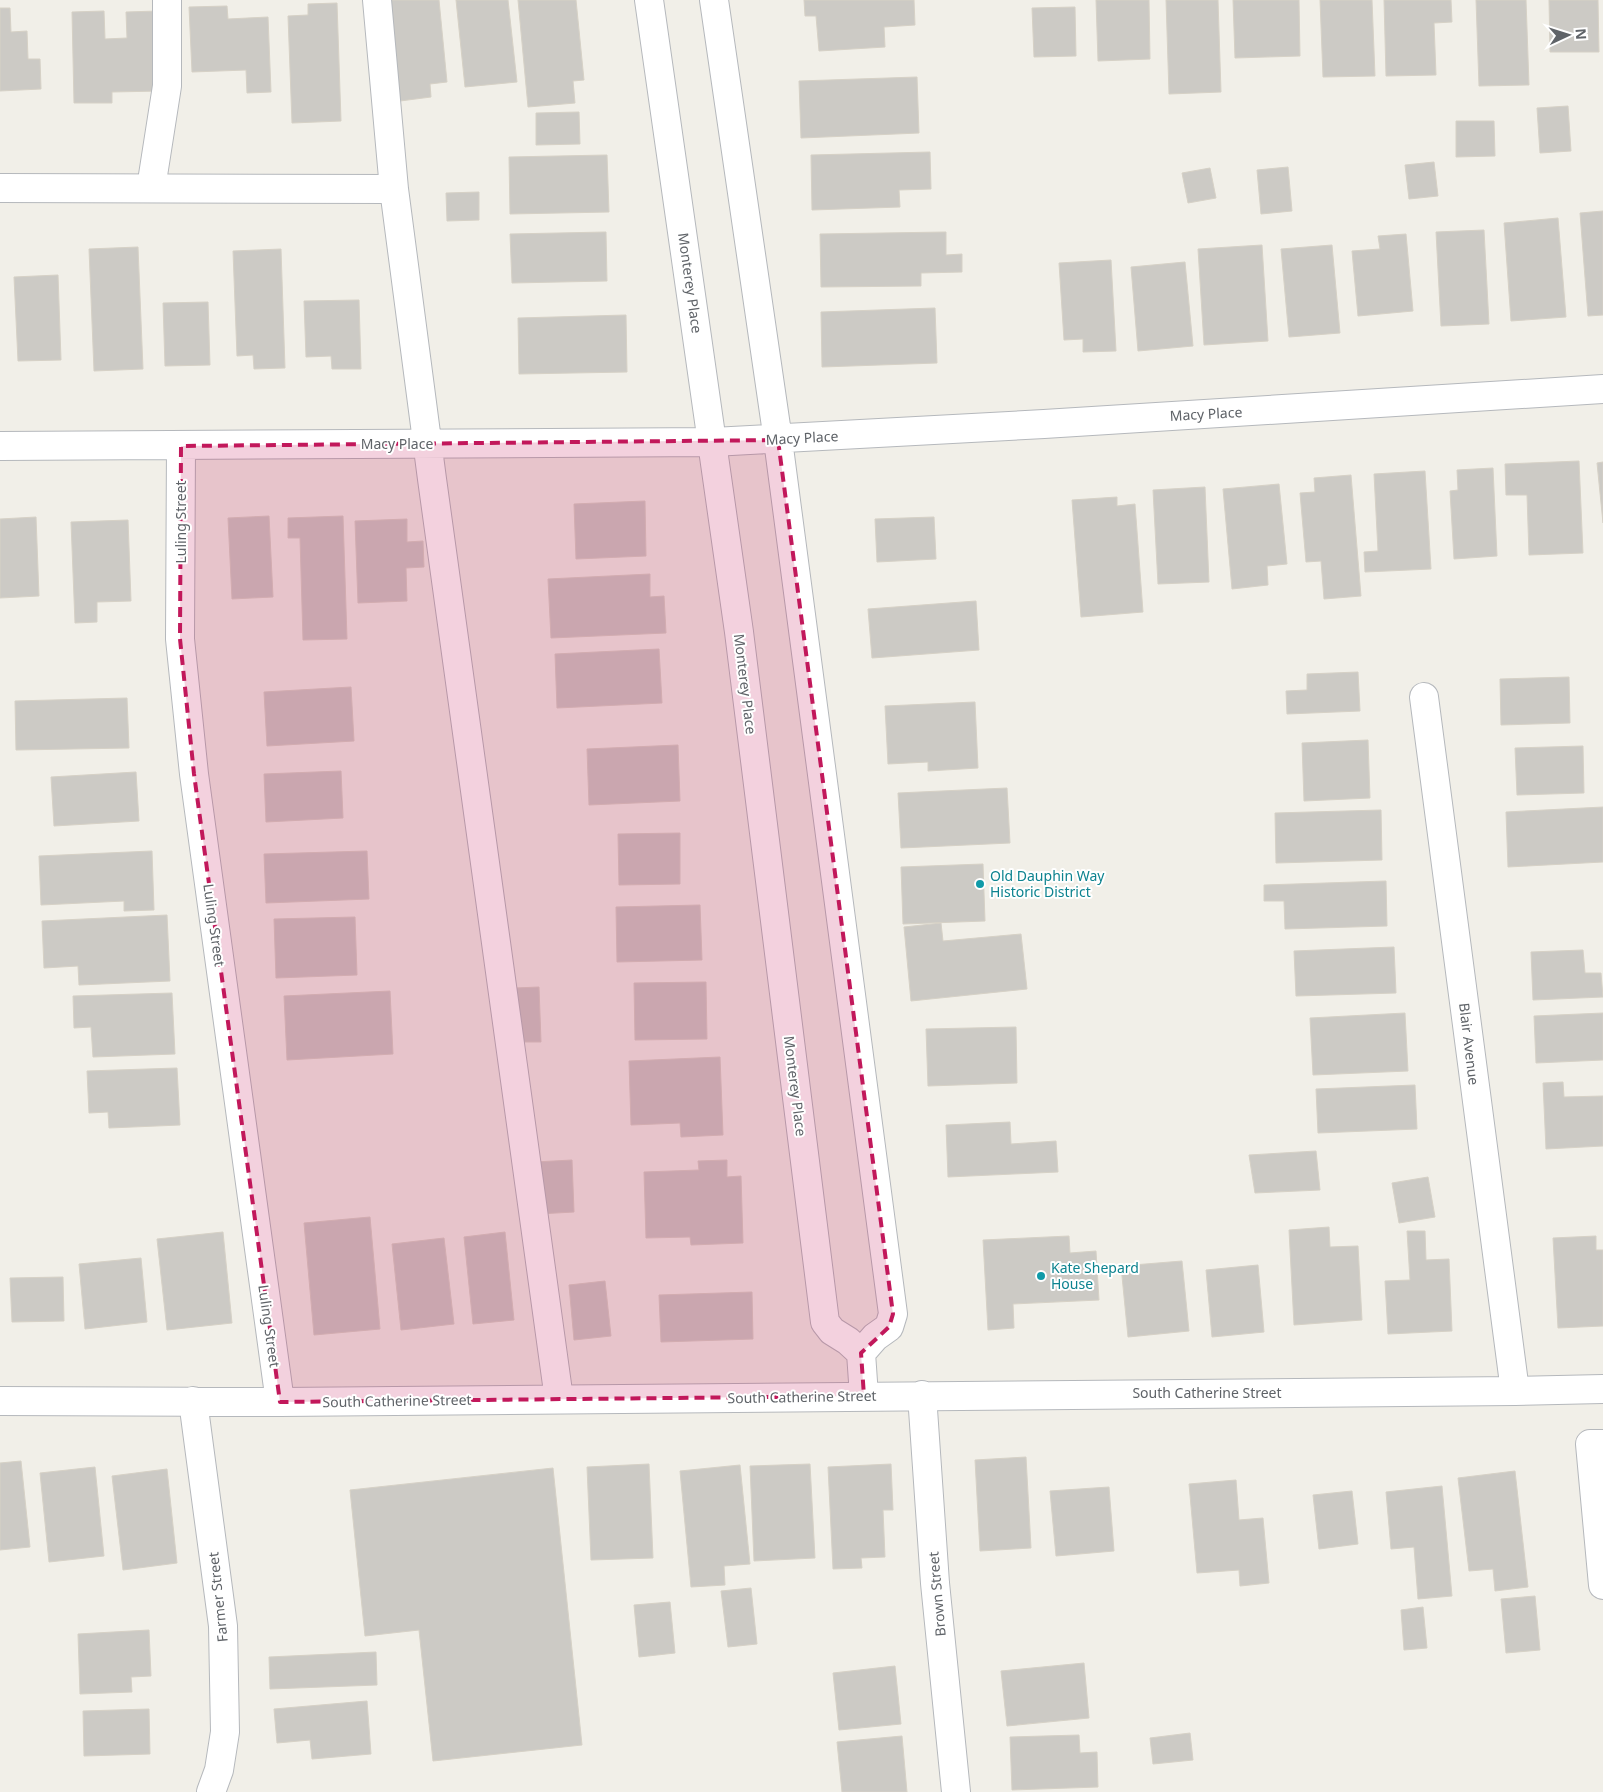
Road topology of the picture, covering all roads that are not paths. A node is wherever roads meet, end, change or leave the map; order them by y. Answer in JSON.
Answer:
{"nodes":[{"id":1,"x":166,"y":0,"type":"edge"},
{"id":2,"x":377,"y":0,"type":"edge"},
{"id":3,"x":649,"y":0,"type":"edge"},
{"id":4,"x":714,"y":0,"type":"edge"},
{"id":5,"x":0,"y":188,"type":"edge"},
{"id":6,"x":151,"y":188,"type":"junction"},
{"id":7,"x":394,"y":189,"type":"junction"},
{"id":8,"x":1603,"y":389,"type":"edge"},
{"id":9,"x":778,"y":440,"type":"junction"},
{"id":10,"x":713,"y":442,"type":"junction"},
{"id":11,"x":428,"y":444,"type":"junction"},
{"id":12,"x":0,"y":446,"type":"edge"},
{"id":13,"x":181,"y":446,"type":"junction"},
{"id":14,"x":1424,"y":697,"type":"dead end"},
{"id":15,"x":861,"y":1353,"type":"junction"},
{"id":16,"x":1603,"y":1389,"type":"edge"},
{"id":17,"x":1514,"y":1391,"type":"junction"},
{"id":18,"x":864,"y":1396,"type":"junction"},
{"id":19,"x":922,"y":1396,"type":"junction"},
{"id":20,"x":559,"y":1399,"type":"junction"},
{"id":21,"x":0,"y":1401,"type":"edge"},
{"id":22,"x":193,"y":1401,"type":"junction"},
{"id":23,"x":280,"y":1402,"type":"junction"},
{"id":24,"x":1603,"y":1444,"type":"edge"},
{"id":25,"x":1603,"y":1585,"type":"edge"},
{"id":26,"x":211,"y":1792,"type":"edge"},
{"id":27,"x":956,"y":1792,"type":"edge"}],
"edges":[{"from":1,"to":6,"type":"street"},
{"from":2,"to":7,"type":"street"},
{"from":3,"to":10,"type":"street","name":"Monterey Place"},
{"from":4,"to":9,"type":"street"},
{"from":5,"to":6,"type":"street"},
{"from":6,"to":7,"type":"street"},
{"from":7,"to":11,"type":"street"},
{"from":8,"to":9,"type":"street","name":"Macy Place"},
{"from":9,"to":10,"type":"street","name":"Macy Place"},
{"from":9,"to":15,"type":"street"},
{"from":10,"to":11,"type":"street","name":"Macy Place"},
{"from":10,"to":15,"type":"street","name":"Monterey Place"},
{"from":11,"to":13,"type":"street","name":"Macy Place"},
{"from":11,"to":20,"type":"street"},
{"from":12,"to":13,"type":"street","name":"Macy Place"},
{"from":13,"to":23,"type":"street","name":"Luling Street"},
{"from":14,"to":17,"type":"street","name":"Blair Avenue"},
{"from":15,"to":18,"type":"street"},
{"from":16,"to":17,"type":"street","name":"South Catherine Street"},
{"from":17,"to":19,"type":"street","name":"South Catherine Street"},
{"from":18,"to":19,"type":"street","name":"South Catherine Street"},
{"from":18,"to":20,"type":"street","name":"South Catherine Street"},
{"from":19,"to":27,"type":"street","name":"Brown Street"},
{"from":20,"to":23,"type":"street","name":"South Catherine Street"},
{"from":21,"to":22,"type":"street","name":"South Catherine Street"},
{"from":22,"to":23,"type":"street","name":"South Catherine Street"},
{"from":22,"to":26,"type":"street","name":"Farmer Street"},
{"from":24,"to":25,"type":"street"}]}
